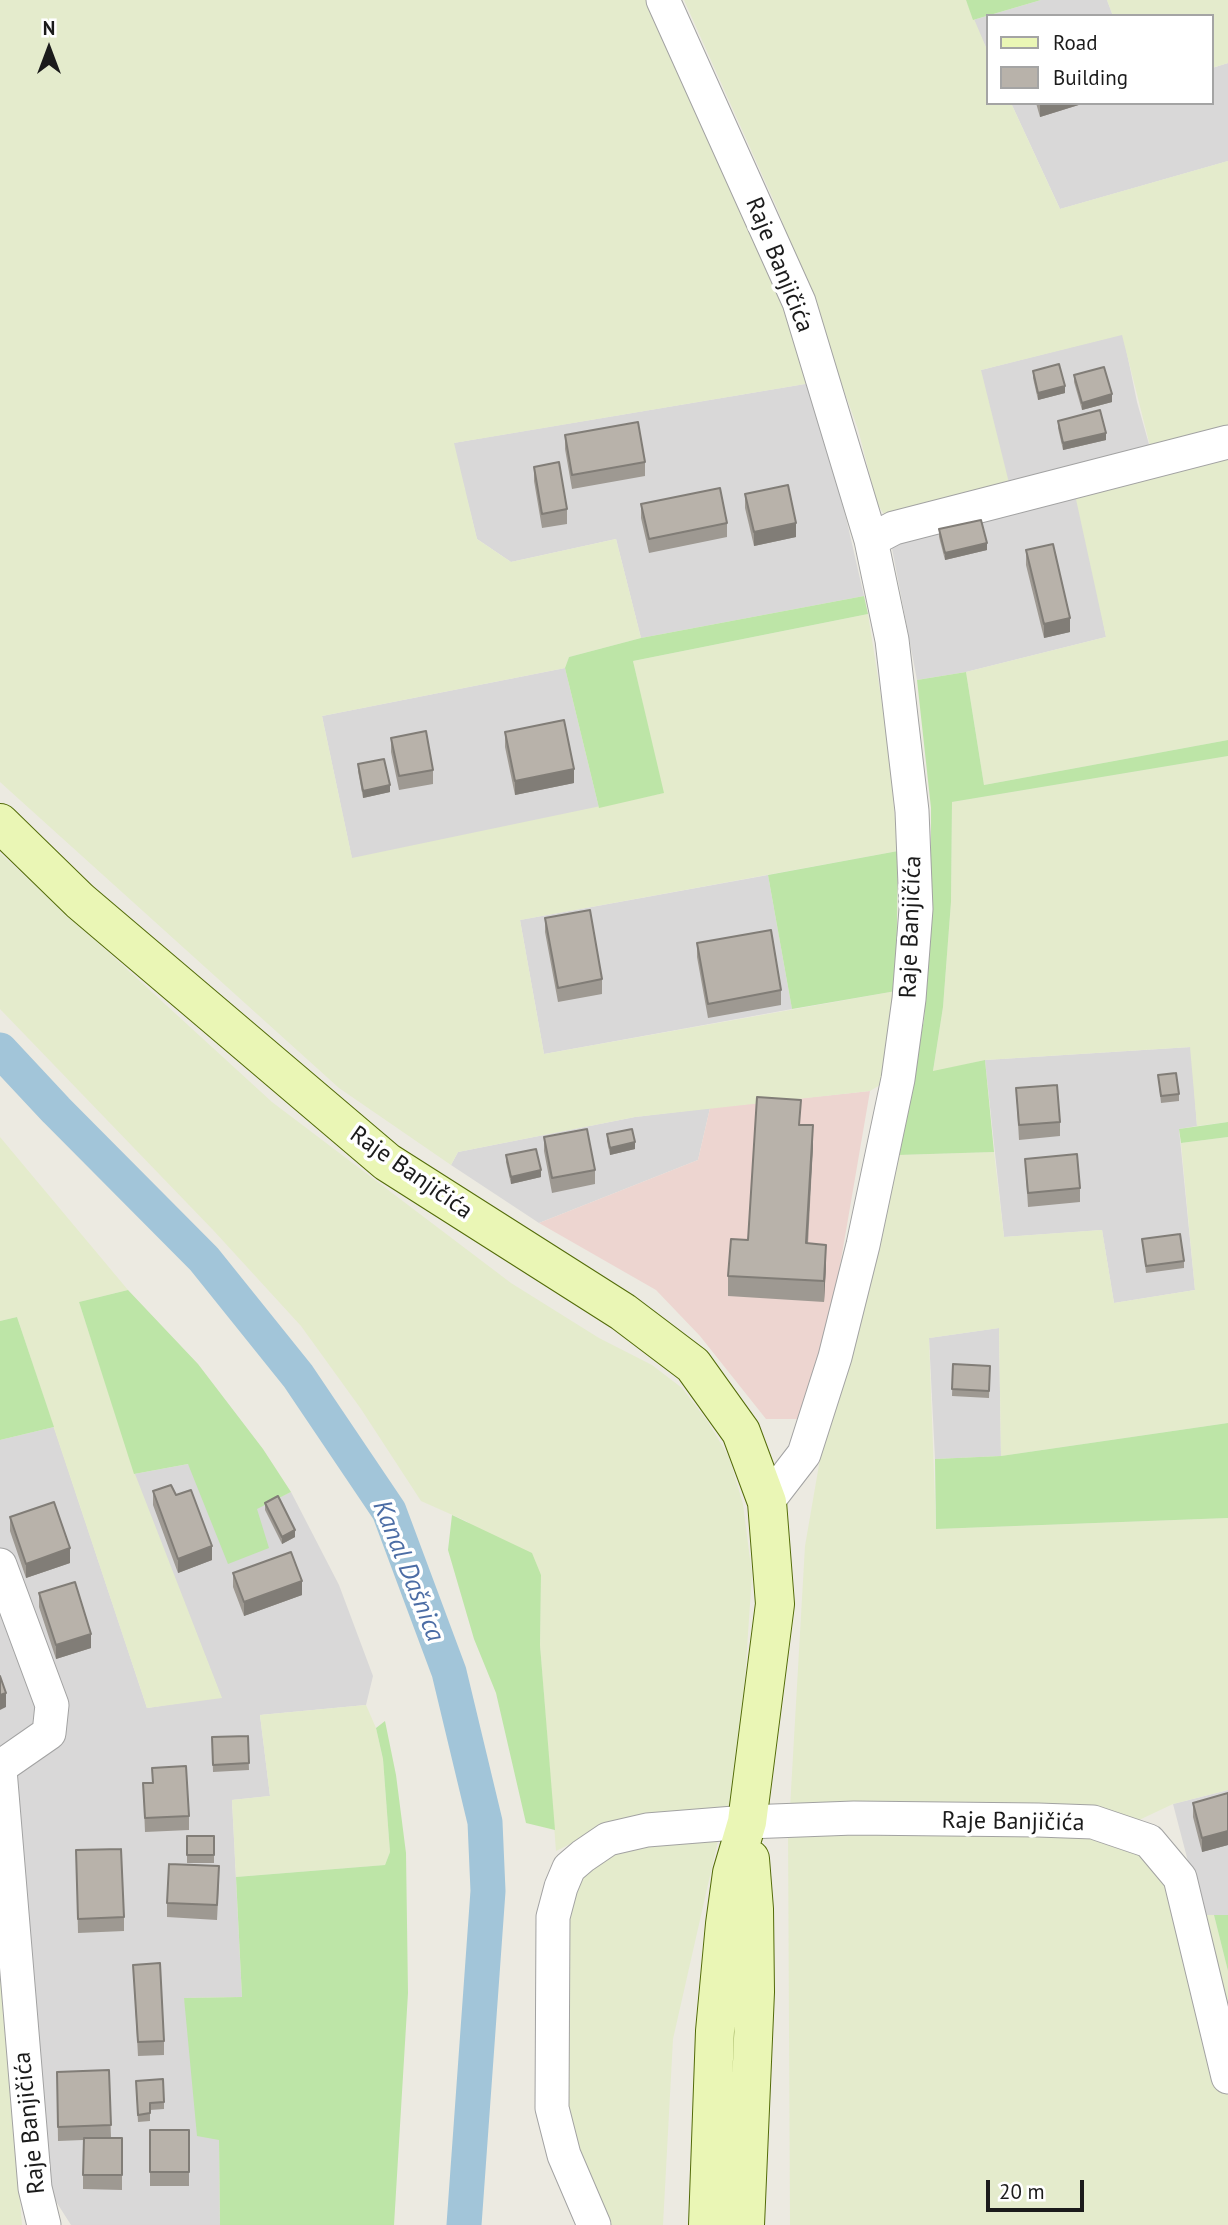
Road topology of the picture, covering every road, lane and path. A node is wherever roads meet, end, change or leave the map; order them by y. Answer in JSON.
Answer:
{"nodes":[{"id":1,"x":663,"y":0,"type":"edge"},
{"id":2,"x":1228,"y":442,"type":"edge"},
{"id":3,"x":871,"y":540,"type":"junction"},
{"id":4,"x":0,"y":824,"type":"edge"},
{"id":5,"x":767,"y":1503,"type":"junction"},
{"id":6,"x":0,"y":1565,"type":"edge"},
{"id":7,"x":0,"y":1768,"type":"edge"},
{"id":8,"x":747,"y":1822,"type":"junction"},
{"id":9,"x":1228,"y":2077,"type":"edge"},
{"id":10,"x":44,"y":2225,"type":"edge"},
{"id":11,"x":594,"y":2225,"type":"edge"},
{"id":12,"x":708,"y":2225,"type":"edge"},
{"id":13,"x":745,"y":2225,"type":"edge"}],
"edges":[{"from":1,"to":3,"type":"street","name":"Raje Banjičića"},
{"from":2,"to":3,"type":"street"},
{"from":3,"to":5,"type":"street","name":"Raje Banjičića"},
{"from":4,"to":5,"type":"main road","name":"Raje Banjičića"},
{"from":5,"to":8,"type":"main road","name":"Raje Banjičića"},
{"from":6,"to":7,"type":"street","name":"Raje Banjičića"},
{"from":7,"to":10,"type":"street","name":"Raje Banjičića"},
{"from":8,"to":9,"type":"street","name":"Raje Banjičića"},
{"from":8,"to":11,"type":"street","name":"Raje Banjičića"},
{"from":8,"to":12,"type":"main road"},
{"from":8,"to":13,"type":"main road"}]}
